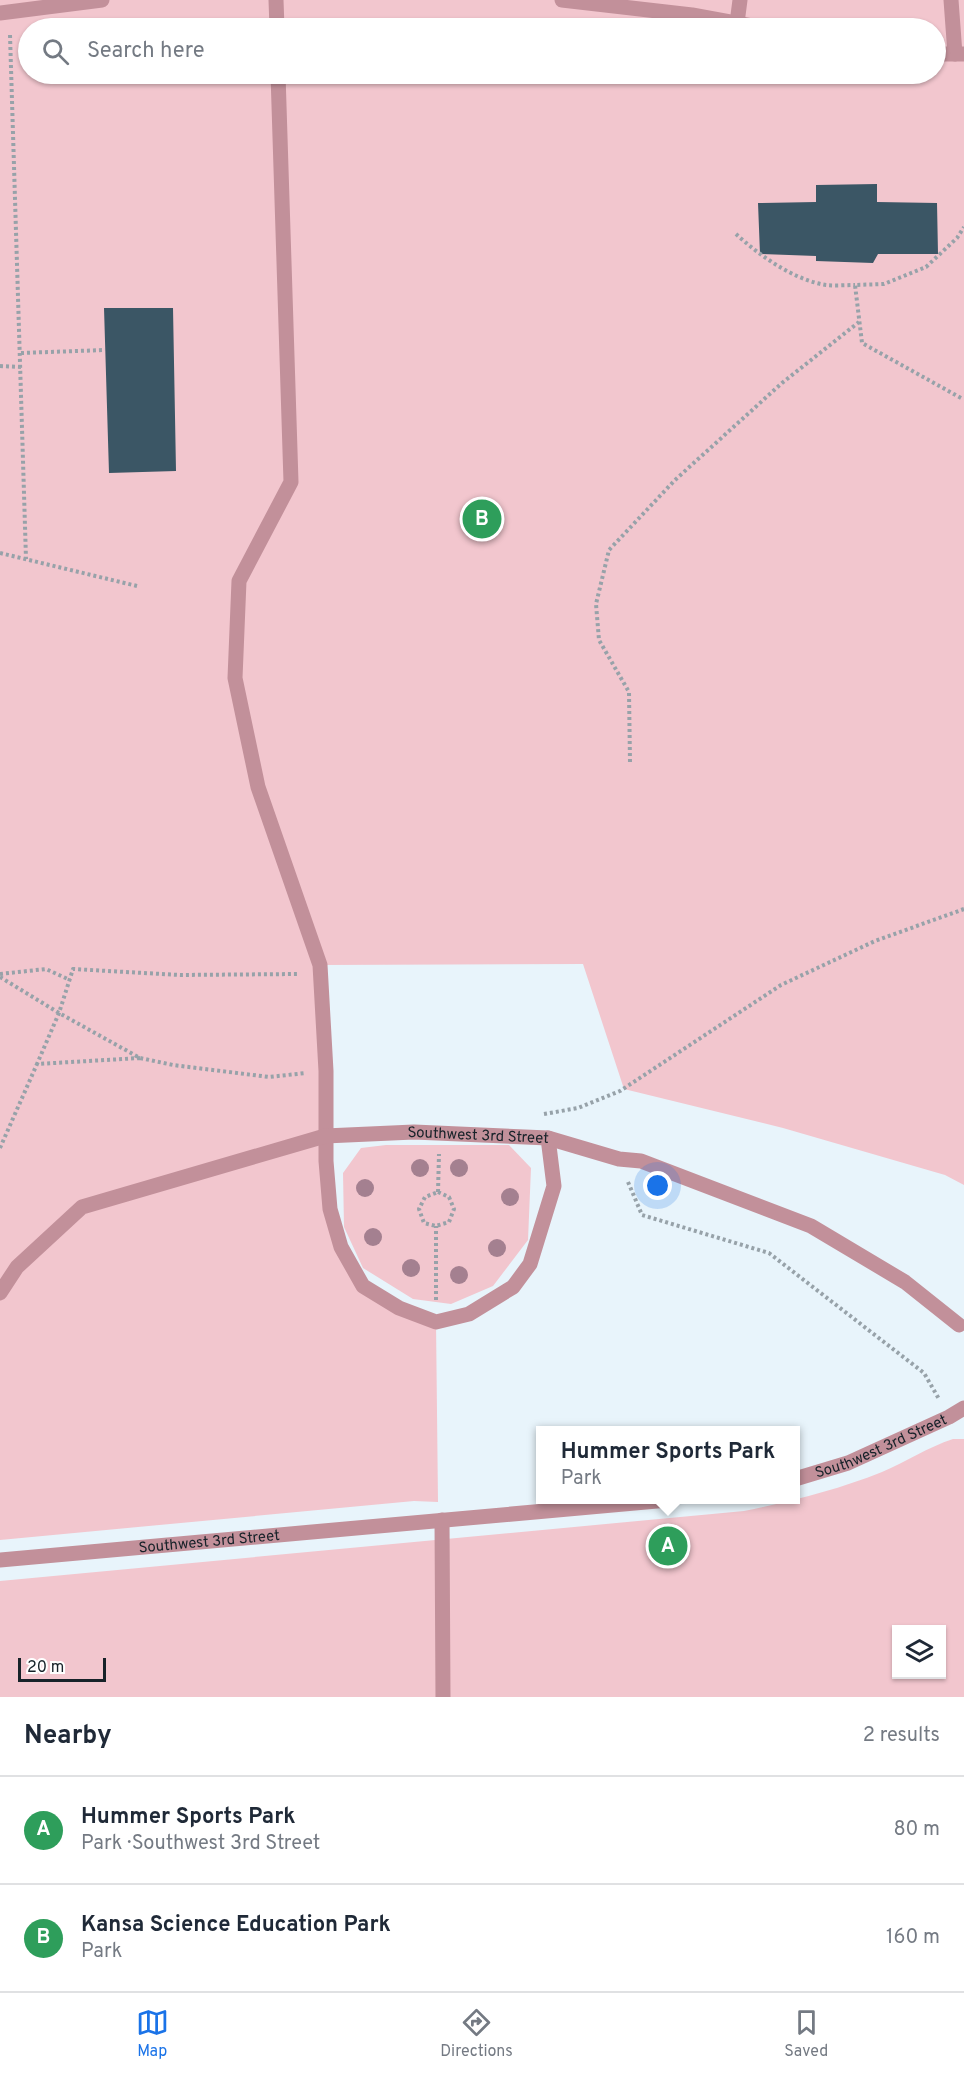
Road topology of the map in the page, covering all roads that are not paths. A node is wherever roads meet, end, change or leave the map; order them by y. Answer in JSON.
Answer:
{"nodes":[{"id":1,"x":102,"y":0,"type":"edge"},
{"id":2,"x":276,"y":0,"type":"edge"},
{"id":3,"x":562,"y":0,"type":"edge"},
{"id":4,"x":740,"y":0,"type":"edge"},
{"id":5,"x":951,"y":0,"type":"edge"},
{"id":6,"x":580,"y":1,"type":"edge"},
{"id":7,"x":4,"y":12,"type":"edge"},
{"id":8,"x":277,"y":18,"type":"edge"},
{"id":9,"x":709,"y":18,"type":"edge"},
{"id":10,"x":738,"y":18,"type":"edge"},
{"id":11,"x":960,"y":54,"type":"edge"},
{"id":12,"x":278,"y":84,"type":"edge"},
{"id":13,"x":325,"y":1136,"type":"junction"},
{"id":14,"x":548,"y":1138,"type":"junction"},
{"id":15,"x":0,"y":1293,"type":"edge"},
{"id":16,"x":959,"y":1325,"type":"dead end"},
{"id":17,"x":964,"y":1408,"type":"edge"},
{"id":18,"x":800,"y":1477,"type":"edge"},
{"id":19,"x":623,"y":1504,"type":"edge"},
{"id":20,"x":442,"y":1520,"type":"junction"},
{"id":21,"x":0,"y":1560,"type":"edge"},
{"id":22,"x":443,"y":1697,"type":"edge"}],
"edges":[{"from":1,"to":7,"type":"street"},
{"from":2,"to":8,"type":"street"},
{"from":3,"to":6,"type":"street"},
{"from":4,"to":10,"type":"street"},
{"from":5,"to":11,"type":"street"},
{"from":6,"to":9,"type":"street"},
{"from":12,"to":13,"type":"street"},
{"from":13,"to":14,"type":"street","name":"Southwest 3rd Street"},
{"from":13,"to":14,"type":"street"},
{"from":13,"to":15,"type":"street","name":"Southwest 3rd Street"},
{"from":14,"to":16,"type":"street","name":"Southwest 3rd Street"},
{"from":17,"to":18,"type":"street","name":"Southwest 3rd Street"},
{"from":19,"to":20,"type":"street","name":"Southwest 3rd Street"},
{"from":20,"to":21,"type":"street","name":"Southwest 3rd Street"},
{"from":20,"to":22,"type":"street"}]}
